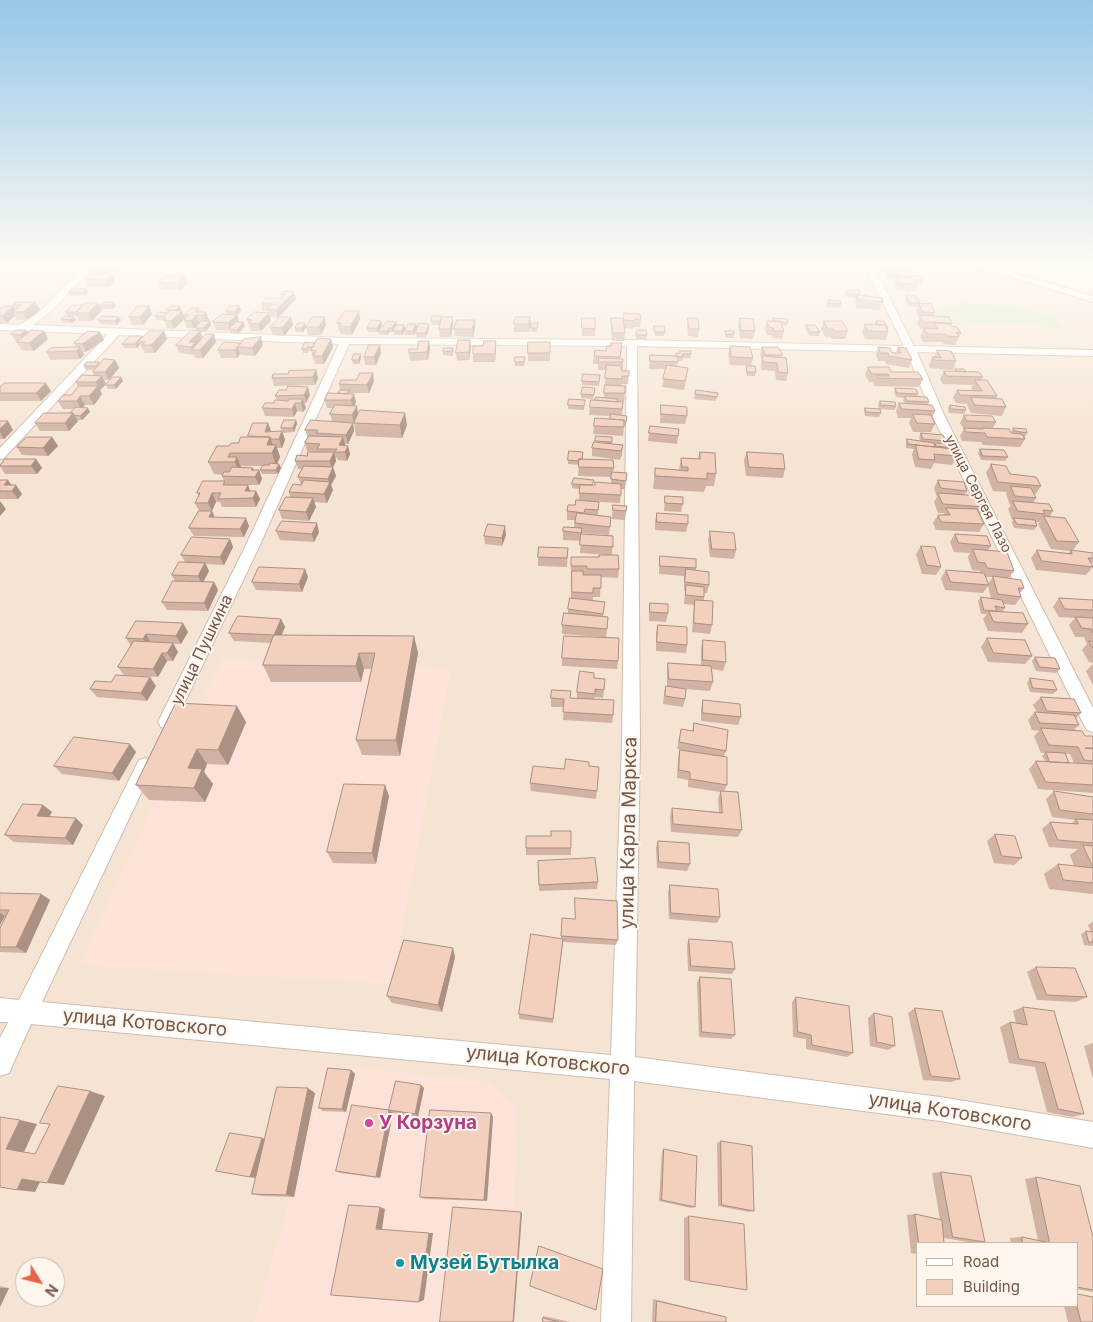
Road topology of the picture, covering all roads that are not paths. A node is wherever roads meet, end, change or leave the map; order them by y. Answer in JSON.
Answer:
{"nodes":[{"id":1,"x":29,"y":324,"type":"edge"},
{"id":2,"x":898,"y":324,"type":"edge"},
{"id":3,"x":0,"y":327,"type":"edge"},
{"id":4,"x":20,"y":328,"type":"junction"},
{"id":5,"x":117,"y":332,"type":"junction"},
{"id":6,"x":0,"y":337,"type":"edge"},
{"id":7,"x":345,"y":341,"type":"junction"},
{"id":8,"x":632,"y":343,"type":"junction"},
{"id":9,"x":910,"y":348,"type":"junction"},
{"id":10,"x":1093,"y":353,"type":"edge"},
{"id":11,"x":0,"y":455,"type":"edge"},
{"id":12,"x":1093,"y":725,"type":"edge"},
{"id":13,"x":160,"y":735,"type":"edge"},
{"id":14,"x":152,"y":752,"type":"edge"},
{"id":15,"x":0,"y":1010,"type":"edge"},
{"id":16,"x":25,"y":1012,"type":"junction"},
{"id":17,"x":0,"y":1064,"type":"edge"},
{"id":18,"x":624,"y":1068,"type":"junction"},
{"id":19,"x":1093,"y":1135,"type":"edge"},
{"id":20,"x":616,"y":1322,"type":"edge"}],
"edges":[{"from":1,"to":4,"type":"street"},
{"from":2,"to":9,"type":"street","name":"улица Сергея Лазо"},
{"from":3,"to":4,"type":"street"},
{"from":4,"to":5,"type":"street"},
{"from":4,"to":6,"type":"street"},
{"from":5,"to":7,"type":"street"},
{"from":5,"to":11,"type":"street"},
{"from":7,"to":8,"type":"street"},
{"from":7,"to":13,"type":"street","name":"улица Пушкина"},
{"from":8,"to":9,"type":"street"},
{"from":8,"to":18,"type":"street","name":"улица Карла Маркса"},
{"from":9,"to":10,"type":"street"},
{"from":9,"to":12,"type":"street","name":"улица Сергея Лазо"},
{"from":14,"to":16,"type":"street"},
{"from":15,"to":16,"type":"street","name":"улица Котовского"},
{"from":16,"to":17,"type":"street"},
{"from":16,"to":18,"type":"street","name":"улица Котовского"},
{"from":18,"to":19,"type":"street","name":"улица Котовского"},
{"from":18,"to":20,"type":"street","name":"улица Карла Маркса"}]}
